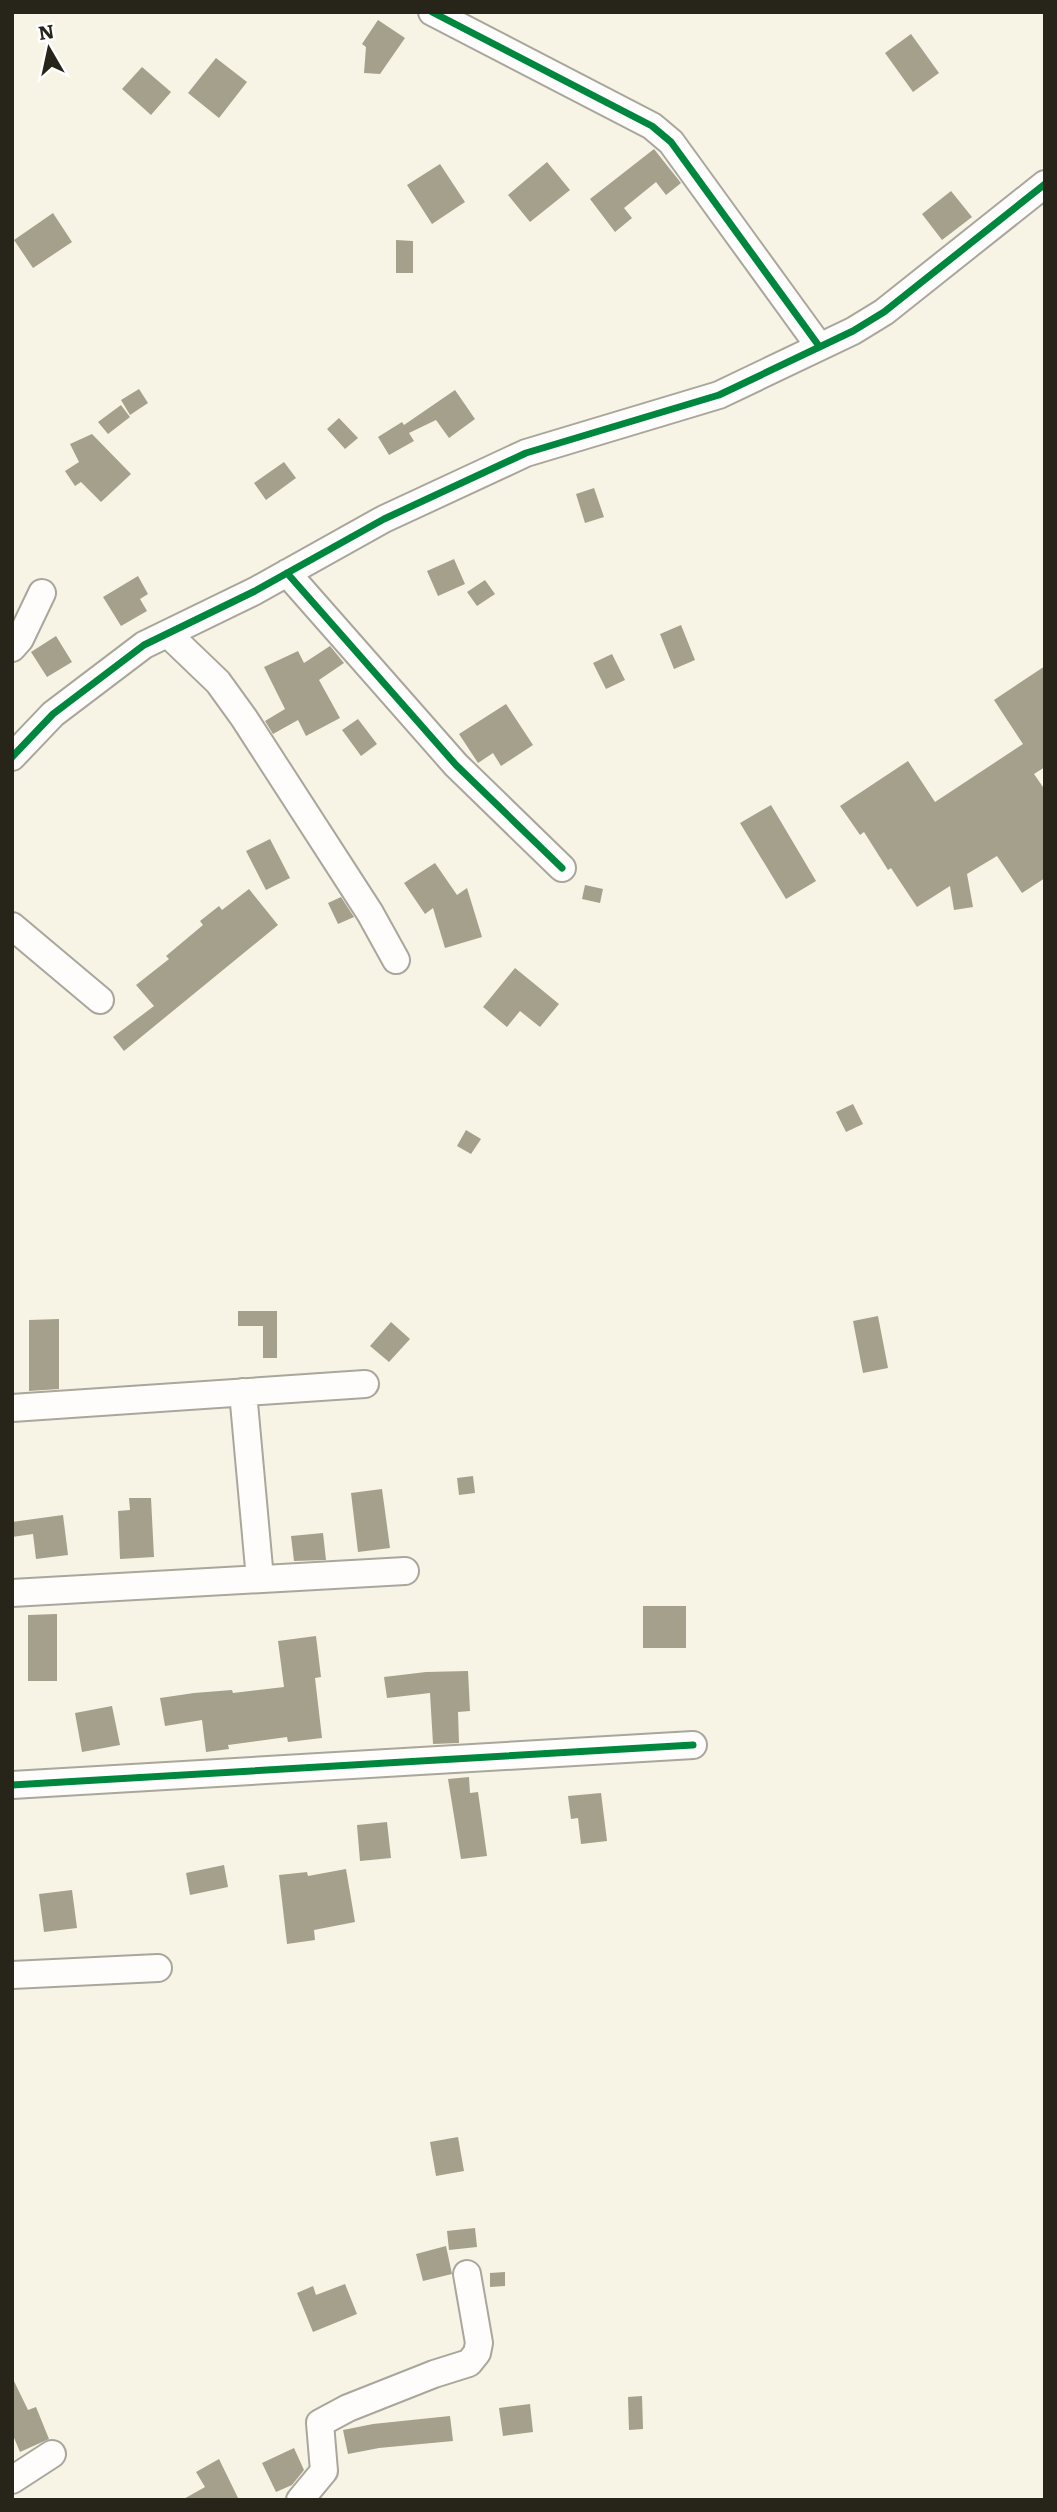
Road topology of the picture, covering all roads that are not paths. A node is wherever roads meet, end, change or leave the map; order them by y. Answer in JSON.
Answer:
{"nodes":[{"id":1,"x":432,"y":12,"type":"edge"},
{"id":2,"x":1045,"y":184,"type":"edge"},
{"id":3,"x":819,"y":346,"type":"junction"},
{"id":4,"x":287,"y":573,"type":"junction"},
{"id":5,"x":42,"y":593,"type":"dead end"},
{"id":6,"x":168,"y":634,"type":"junction"},
{"id":7,"x":12,"y":648,"type":"edge"},
{"id":8,"x":12,"y":757,"type":"edge"},
{"id":9,"x":562,"y":868,"type":"dead end"},
{"id":10,"x":12,"y":926,"type":"edge"},
{"id":11,"x":396,"y":960,"type":"dead end"},
{"id":12,"x":100,"y":1000,"type":"dead end"},
{"id":13,"x":365,"y":1384,"type":"dead end"},
{"id":14,"x":243,"y":1392,"type":"junction"},
{"id":15,"x":12,"y":1408,"type":"edge"},
{"id":16,"x":405,"y":1571,"type":"dead end"},
{"id":17,"x":260,"y":1579,"type":"junction"},
{"id":18,"x":12,"y":1593,"type":"edge"},
{"id":19,"x":693,"y":1745,"type":"dead end"},
{"id":20,"x":12,"y":1785,"type":"edge"},
{"id":21,"x":158,"y":1968,"type":"dead end"},
{"id":22,"x":12,"y":1975,"type":"edge"},
{"id":23,"x":467,"y":2274,"type":"dead end"},
{"id":24,"x":52,"y":2454,"type":"dead end"},
{"id":25,"x":12,"y":2480,"type":"edge"},
{"id":26,"x":300,"y":2500,"type":"edge"}],
"edges":[{"from":1,"to":3,"type":"street"},
{"from":2,"to":3,"type":"street"},
{"from":3,"to":4,"type":"street"},
{"from":4,"to":6,"type":"street"},
{"from":4,"to":9,"type":"street"},
{"from":5,"to":7,"type":"street"},
{"from":6,"to":8,"type":"street"},
{"from":6,"to":11,"type":"street"},
{"from":10,"to":12,"type":"street"},
{"from":13,"to":14,"type":"street"},
{"from":14,"to":15,"type":"street"},
{"from":14,"to":17,"type":"street"},
{"from":16,"to":17,"type":"street"},
{"from":17,"to":18,"type":"street"},
{"from":19,"to":20,"type":"street"},
{"from":21,"to":22,"type":"street"},
{"from":23,"to":26,"type":"street"},
{"from":24,"to":25,"type":"street"}]}
